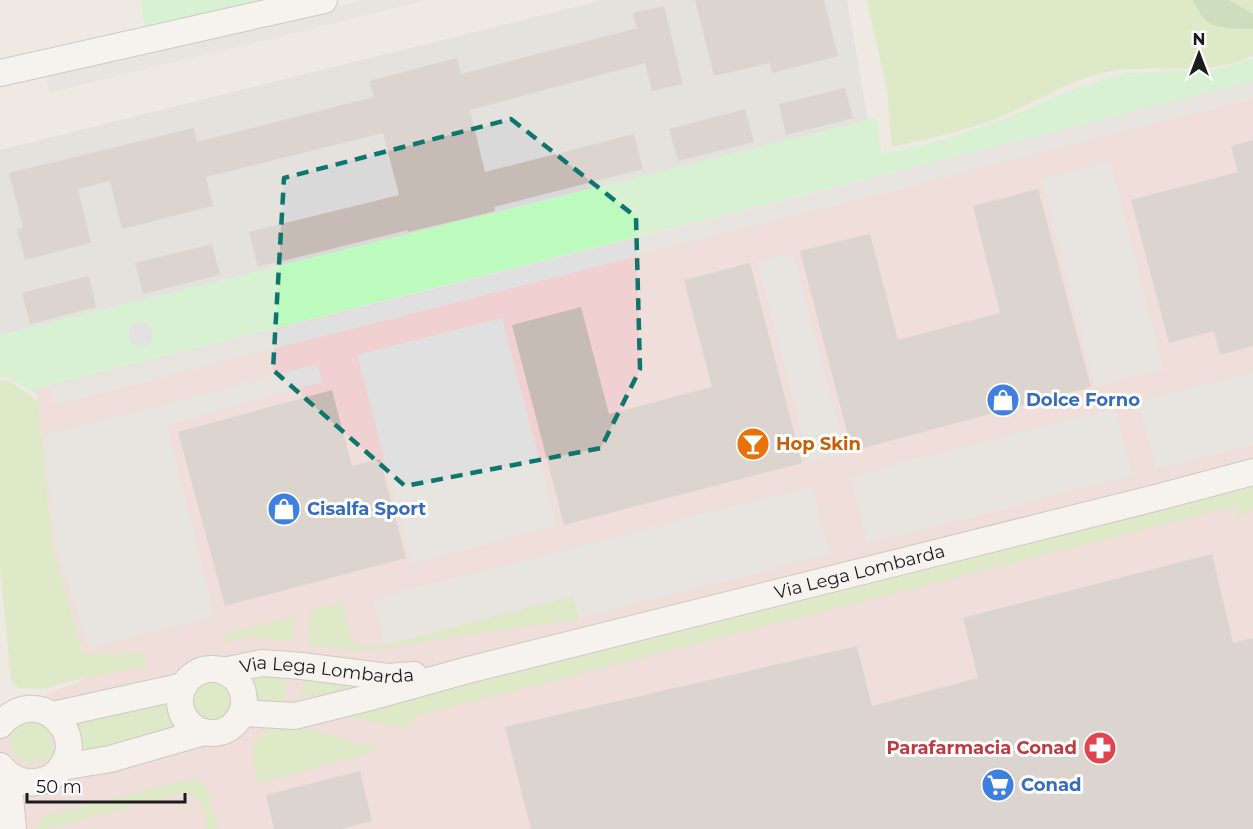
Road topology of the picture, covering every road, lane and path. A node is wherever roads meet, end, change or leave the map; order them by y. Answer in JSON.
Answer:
{"nodes":[{"id":1,"x":324,"y":0,"type":"edge"},
{"id":2,"x":0,"y":73,"type":"edge"},
{"id":3,"x":1253,"y":472,"type":"edge"},
{"id":4,"x":468,"y":670,"type":"junction"},
{"id":5,"x":223,"y":671,"type":"junction"},
{"id":6,"x":184,"y":686,"type":"junction"},
{"id":7,"x":242,"y":713,"type":"junction"},
{"id":8,"x":53,"y":715,"type":"junction"},
{"id":9,"x":0,"y":724,"type":"edge"},
{"id":10,"x":204,"y":732,"type":"junction"},
{"id":11,"x":62,"y":767,"type":"junction"},
{"id":12,"x":4,"y":771,"type":"edge"},
{"id":13,"x":12,"y":829,"type":"edge"}],
"edges":[{"from":1,"to":2,"type":"street"},
{"from":3,"to":4,"type":"street","name":"Via Lega Lombarda"},
{"from":4,"to":5,"type":"street","name":"Via Lega Lombarda"},
{"from":4,"to":7,"type":"street","name":"Via Lega Lombarda"},
{"from":5,"to":6,"type":"street","name":"Via Lega Lombarda"},
{"from":5,"to":7,"type":"street","name":"Via Lega Lombarda"},
{"from":6,"to":8,"type":"street","name":"Via Lega Lombarda"},
{"from":6,"to":10,"type":"street"},
{"from":7,"to":10,"type":"street"},
{"from":8,"to":9,"type":"street"},
{"from":8,"to":11,"type":"street"},
{"from":10,"to":11,"type":"street"},
{"from":11,"to":12,"type":"street"},
{"from":12,"to":13,"type":"street"}]}
